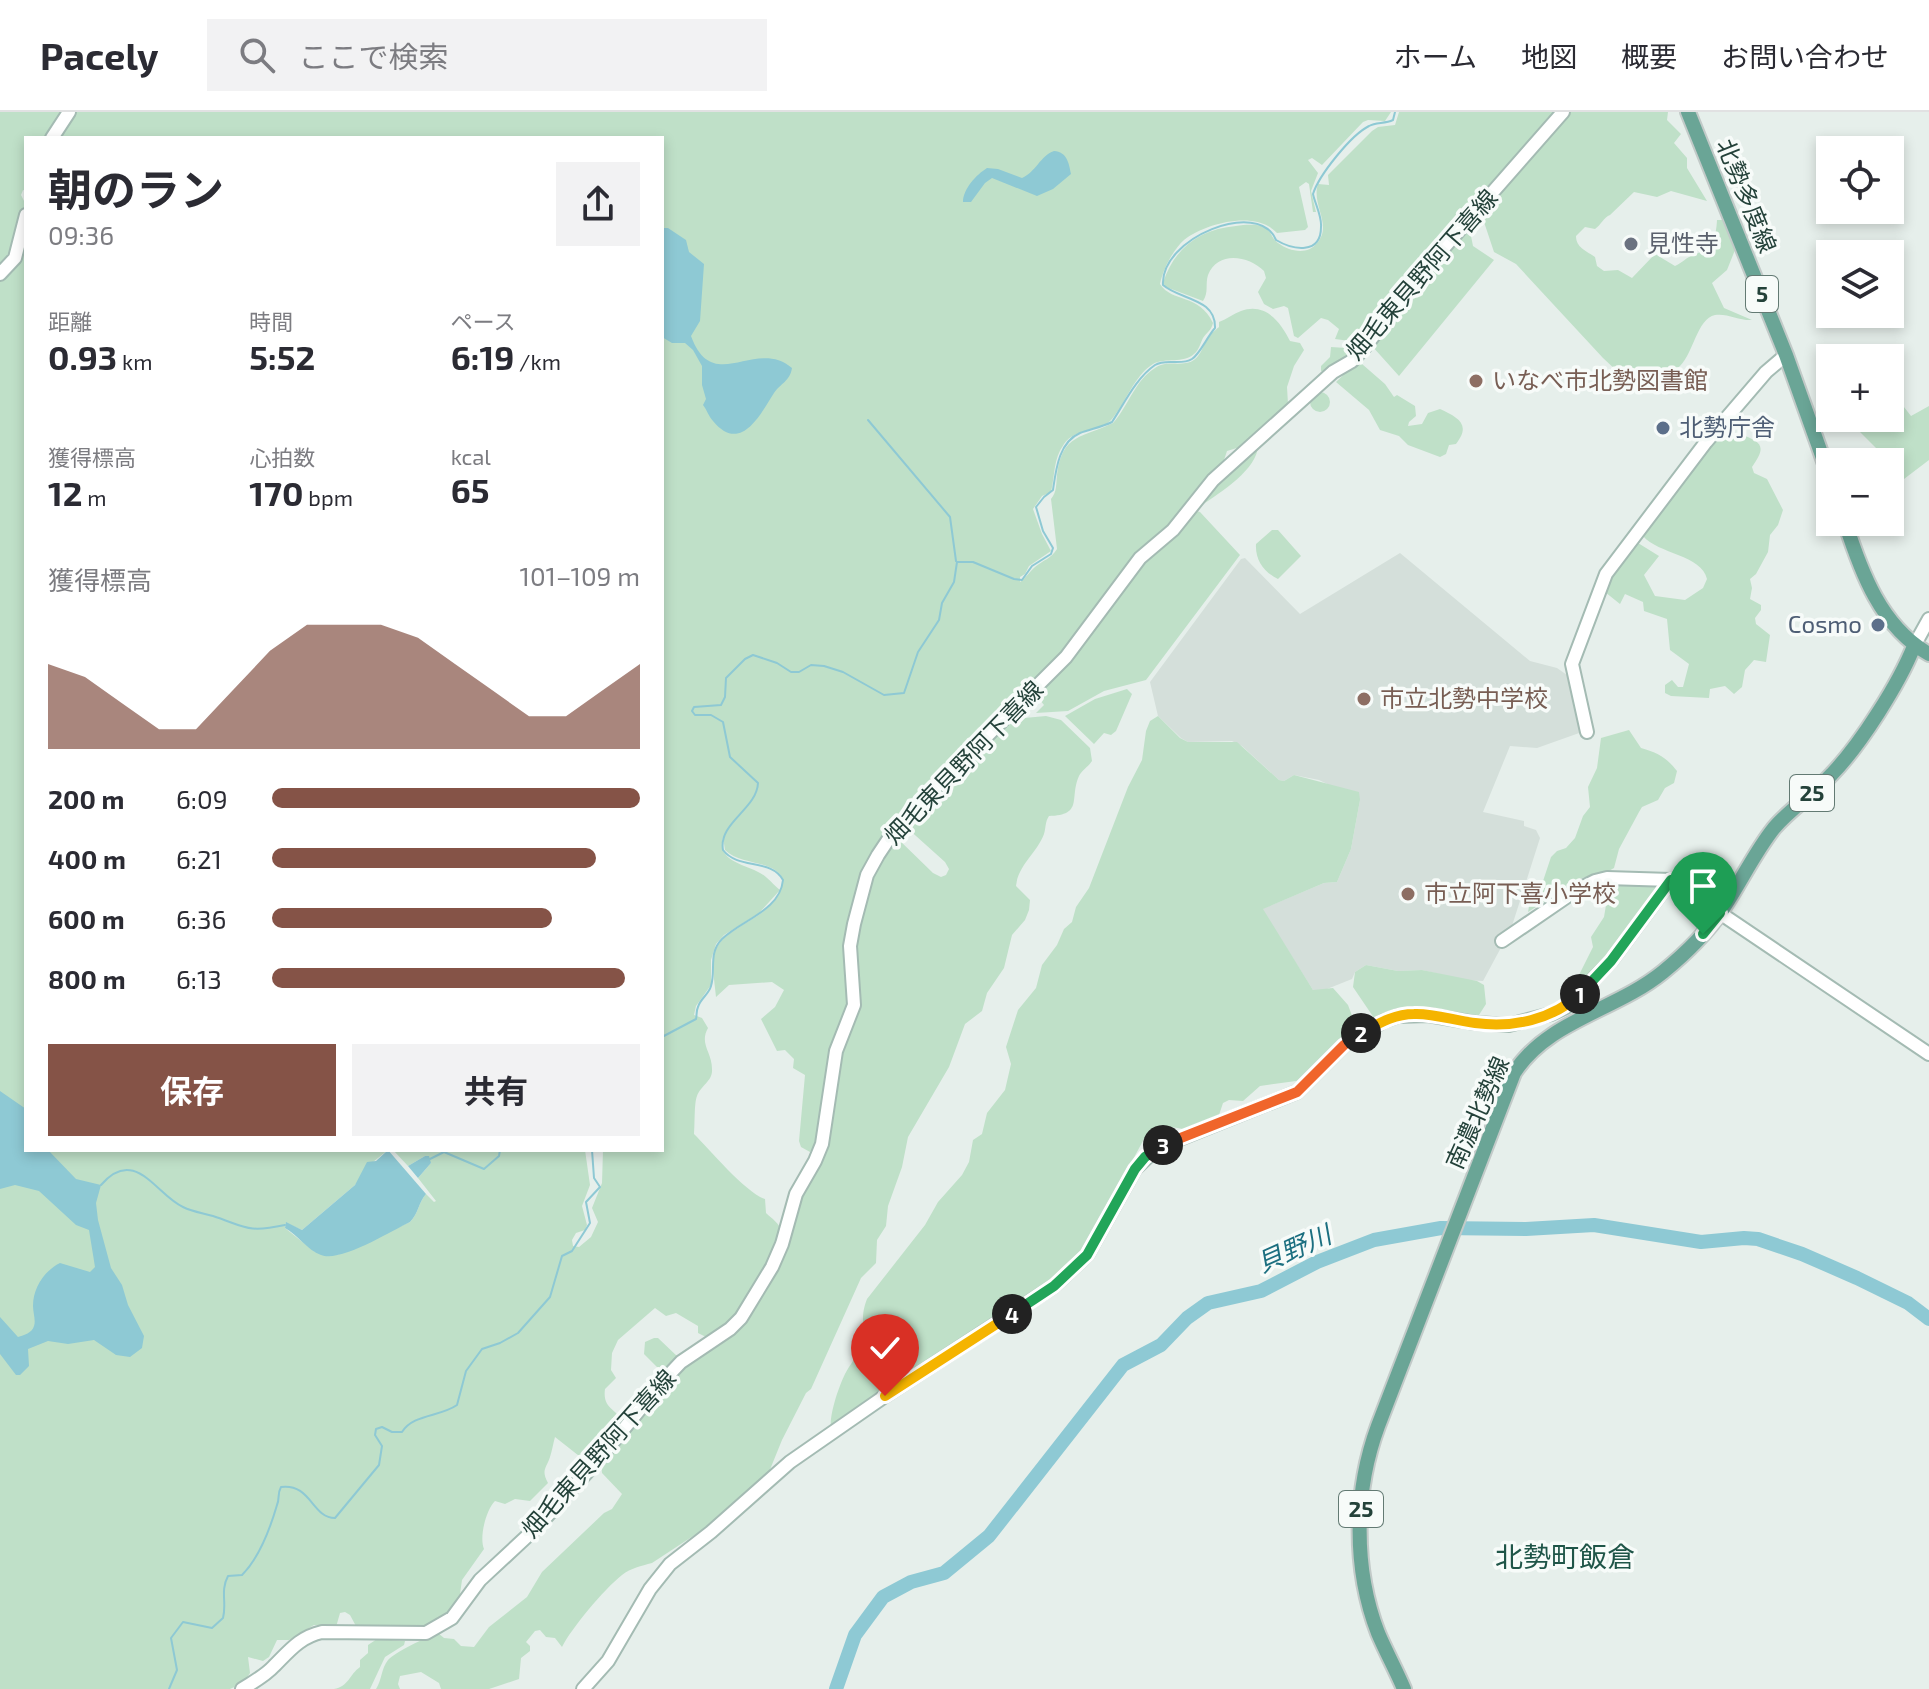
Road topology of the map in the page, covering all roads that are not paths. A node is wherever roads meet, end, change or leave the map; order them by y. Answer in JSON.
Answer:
{"nodes":[{"id":1,"x":69,"y":112,"type":"edge"},
{"id":2,"x":1563,"y":112,"type":"edge"},
{"id":3,"x":1688,"y":112,"type":"edge"},
{"id":4,"x":53,"y":136,"type":"edge"},
{"id":5,"x":24,"y":223,"type":"edge"},
{"id":6,"x":0,"y":274,"type":"edge"},
{"id":7,"x":1786,"y":355,"type":"junction"},
{"id":8,"x":1819,"y":448,"type":"edge"},
{"id":9,"x":1850,"y":536,"type":"edge"},
{"id":10,"x":1929,"y":619,"type":"edge"},
{"id":11,"x":1914,"y":646,"type":"junction"},
{"id":12,"x":1929,"y":654,"type":"edge"},
{"id":13,"x":1587,"y":732,"type":"dead end"},
{"id":14,"x":1671,"y":880,"type":"junction"},
{"id":15,"x":1720,"y":913,"type":"junction"},
{"id":16,"x":1502,"y":941,"type":"dead end"},
{"id":17,"x":1929,"y":1054,"type":"edge"},
{"id":18,"x":242,"y":1689,"type":"edge"},
{"id":19,"x":583,"y":1689,"type":"edge"},
{"id":20,"x":1404,"y":1689,"type":"edge"}],
"edges":[{"from":1,"to":4,"type":"street"},
{"from":2,"to":18,"type":"street","name":"畑毛東貝野阿下喜線"},
{"from":3,"to":7,"type":"main road","name":"北勢多度線","number":"5"},
{"from":5,"to":6,"type":"street"},
{"from":7,"to":8,"type":"main road","name":"北勢多度線","number":"5"},
{"from":7,"to":13,"type":"street"},
{"from":9,"to":11,"type":"main road"},
{"from":10,"to":11,"type":"street"},
{"from":11,"to":12,"type":"main road"},
{"from":11,"to":15,"type":"main road","name":"南濃北勢線","number":"25"},
{"from":14,"to":15,"type":"street"},
{"from":14,"to":16,"type":"street"},
{"from":14,"to":19,"type":"street"},
{"from":15,"to":17,"type":"street"},
{"from":15,"to":20,"type":"main road","name":"南濃北勢線","number":"25"}]}
